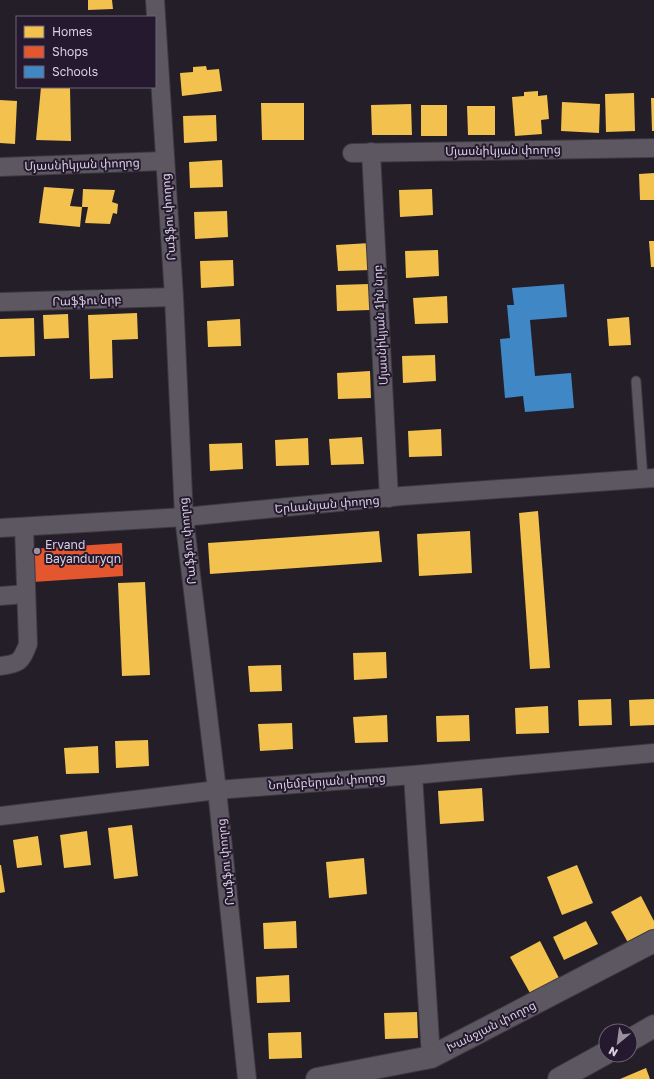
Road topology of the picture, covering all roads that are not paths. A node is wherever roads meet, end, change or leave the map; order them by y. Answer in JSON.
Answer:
{"nodes":[{"id":1,"x":155,"y":0,"type":"edge"},
{"id":2,"x":156,"y":16,"type":"edge"},
{"id":3,"x":156,"y":18,"type":"edge"},
{"id":4,"x":654,"y":148,"type":"edge"},
{"id":5,"x":370,"y":152,"type":"junction"},
{"id":6,"x":352,"y":153,"type":"dead end"},
{"id":7,"x":164,"y":161,"type":"junction"},
{"id":8,"x":0,"y":167,"type":"edge"},
{"id":9,"x":174,"y":297,"type":"junction"},
{"id":10,"x":0,"y":302,"type":"edge"},
{"id":11,"x":636,"y":381,"type":"dead end"},
{"id":12,"x":648,"y":478,"type":"edge"},
{"id":13,"x":389,"y":498,"type":"junction"},
{"id":14,"x":184,"y":517,"type":"junction"},
{"id":15,"x":24,"y":527,"type":"junction"},
{"id":16,"x":0,"y":528,"type":"edge"},
{"id":17,"x":26,"y":594,"type":"junction"},
{"id":18,"x":0,"y":596,"type":"edge"},
{"id":19,"x":0,"y":666,"type":"edge"},
{"id":20,"x":654,"y":753,"type":"edge"},
{"id":21,"x":413,"y":775,"type":"junction"},
{"id":22,"x":217,"y":790,"type":"junction"},
{"id":23,"x":0,"y":816,"type":"edge"},
{"id":24,"x":654,"y":941,"type":"edge"},
{"id":25,"x":654,"y":1026,"type":"edge"},
{"id":26,"x":638,"y":1035,"type":"edge"},
{"id":27,"x":431,"y":1057,"type":"junction"},
{"id":28,"x":598,"y":1057,"type":"edge"},
{"id":29,"x":247,"y":1079,"type":"edge"},
{"id":30,"x":317,"y":1079,"type":"edge"},
{"id":31,"x":559,"y":1079,"type":"edge"}],
"edges":[{"from":1,"to":2,"type":"street","name":"Րաֆֆու փողոց"},
{"from":3,"to":7,"type":"street","name":"Րաֆֆու փողոց"},
{"from":4,"to":5,"type":"street","name":"Մյասնիկյան փողոց"},
{"from":5,"to":6,"type":"street","name":"Մյասնիկյան փողոց"},
{"from":5,"to":13,"type":"street","name":"Մյասնիկյան 1ին նրբ"},
{"from":7,"to":8,"type":"street","name":"Մյասնիկյան փողոց"},
{"from":7,"to":9,"type":"street","name":"Րաֆֆու փողոց"},
{"from":9,"to":10,"type":"street","name":"Րաֆֆու նրբ"},
{"from":9,"to":14,"type":"street","name":"Րաֆֆու փողոց"},
{"from":11,"to":12,"type":"lane"},
{"from":12,"to":13,"type":"street","name":"Երևանյան փողոց"},
{"from":13,"to":14,"type":"street","name":"Երևանյան փողոց"},
{"from":14,"to":15,"type":"street","name":"Երևանյան փողոց"},
{"from":14,"to":22,"type":"street","name":"Րաֆֆու փողոց"},
{"from":15,"to":16,"type":"street","name":"Երևանյան փողոց"},
{"from":15,"to":17,"type":"street"},
{"from":17,"to":18,"type":"street"},
{"from":17,"to":19,"type":"street"},
{"from":20,"to":21,"type":"street","name":"Նոյեմբերյան փողոց"},
{"from":21,"to":22,"type":"street","name":"Նոյեմբերյան փողոց"},
{"from":21,"to":27,"type":"street"},
{"from":22,"to":23,"type":"street","name":"Նոյեմբերյան փողոց"},
{"from":22,"to":29,"type":"street","name":"Րաֆֆու փողոց"},
{"from":24,"to":27,"type":"street","name":"Խանջյան փողոց"},
{"from":25,"to":26,"type":"street"},
{"from":27,"to":30,"type":"street","name":"Խանջյան փողոց"},
{"from":28,"to":31,"type":"street"}]}
